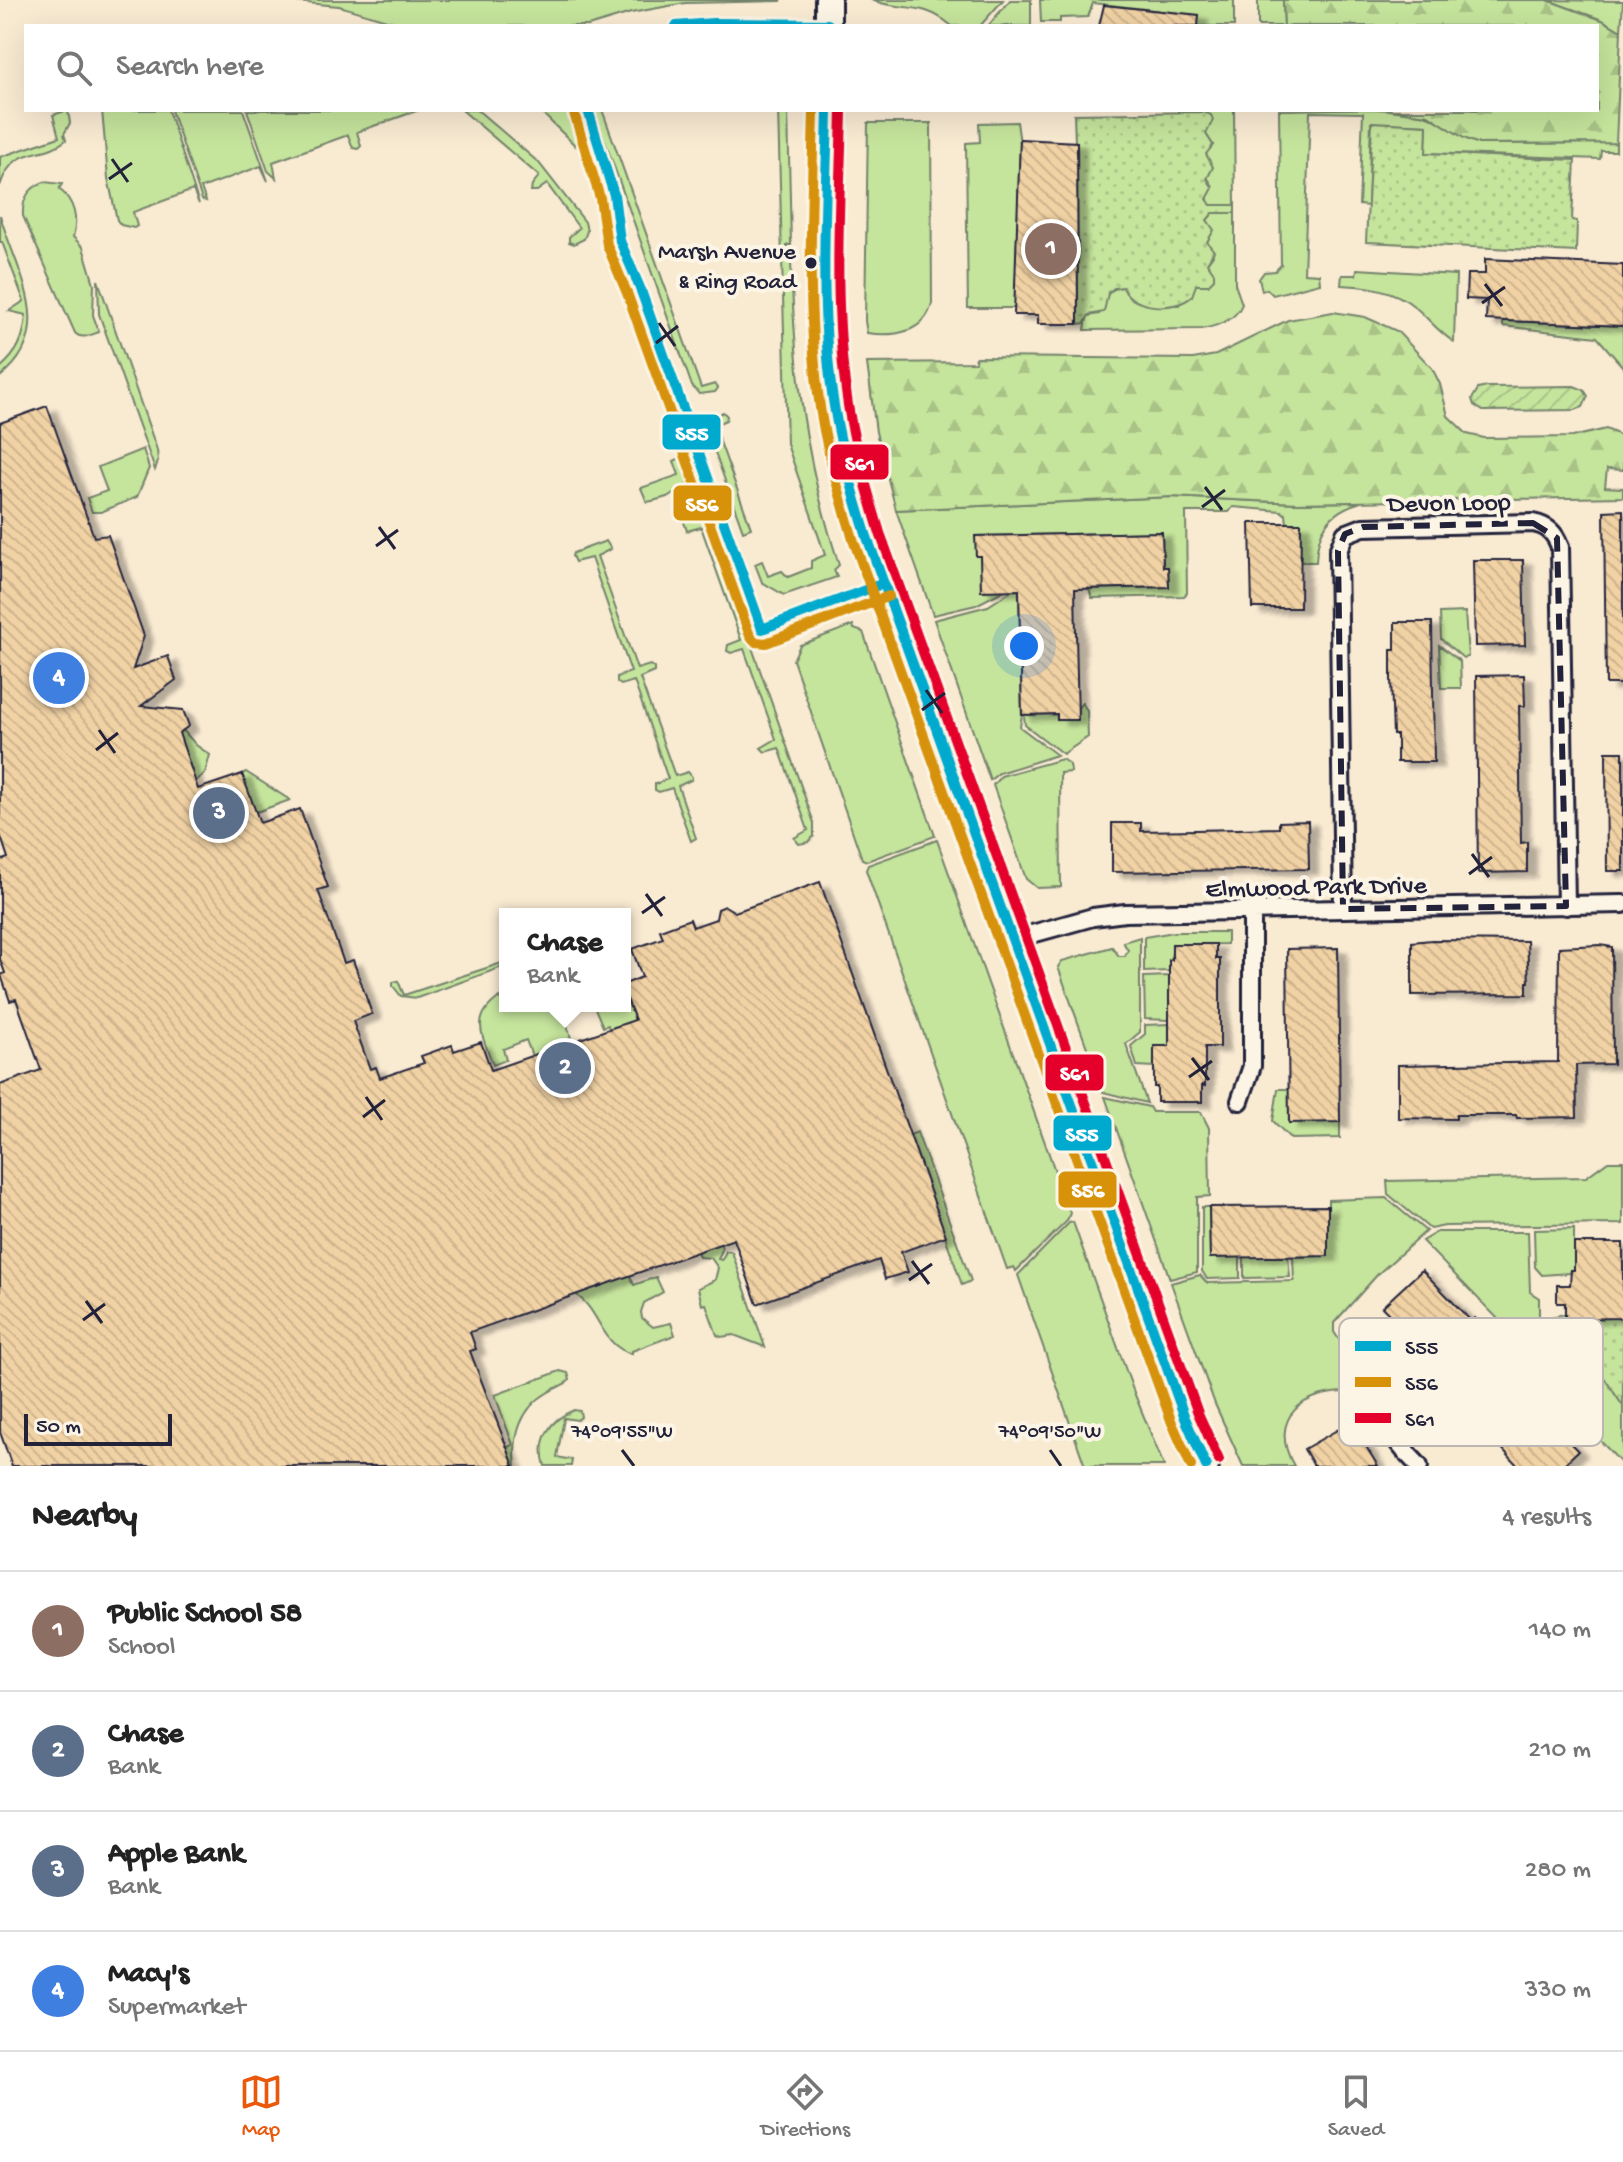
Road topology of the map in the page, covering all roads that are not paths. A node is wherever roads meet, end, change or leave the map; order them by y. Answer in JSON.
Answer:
{"nodes":[{"id":1,"x":828,"y":0,"type":"edge"},
{"id":2,"x":828,"y":24,"type":"edge"},
{"id":3,"x":828,"y":112,"type":"edge"},
{"id":4,"x":1623,"y":904,"type":"edge"},
{"id":5,"x":1566,"y":906,"type":"junction"},
{"id":6,"x":1343,"y":909,"type":"junction"},
{"id":7,"x":1252,"y":910,"type":"junction"},
{"id":8,"x":1014,"y":939,"type":"junction"},
{"id":9,"x":1240,"y":1101,"type":"dead end"},
{"id":10,"x":1402,"y":1446,"type":"edge"},
{"id":11,"x":1206,"y":1466,"type":"edge"},
{"id":12,"x":1419,"y":1466,"type":"edge"}],
"edges":[{"from":1,"to":2,"type":"street"},
{"from":3,"to":8,"type":"street"},
{"from":4,"to":5,"type":"street","name":"Elmwood Park Drive"},
{"from":5,"to":6,"type":"street","name":"Elmwood Park Drive"},
{"from":5,"to":6,"type":"street","name":"Devon Loop"},
{"from":6,"to":7,"type":"street","name":"Elmwood Park Drive"},
{"from":7,"to":8,"type":"street","name":"Elmwood Park Drive"},
{"from":7,"to":9,"type":"street"},
{"from":8,"to":11,"type":"street"},
{"from":10,"to":12,"type":"street"}]}
